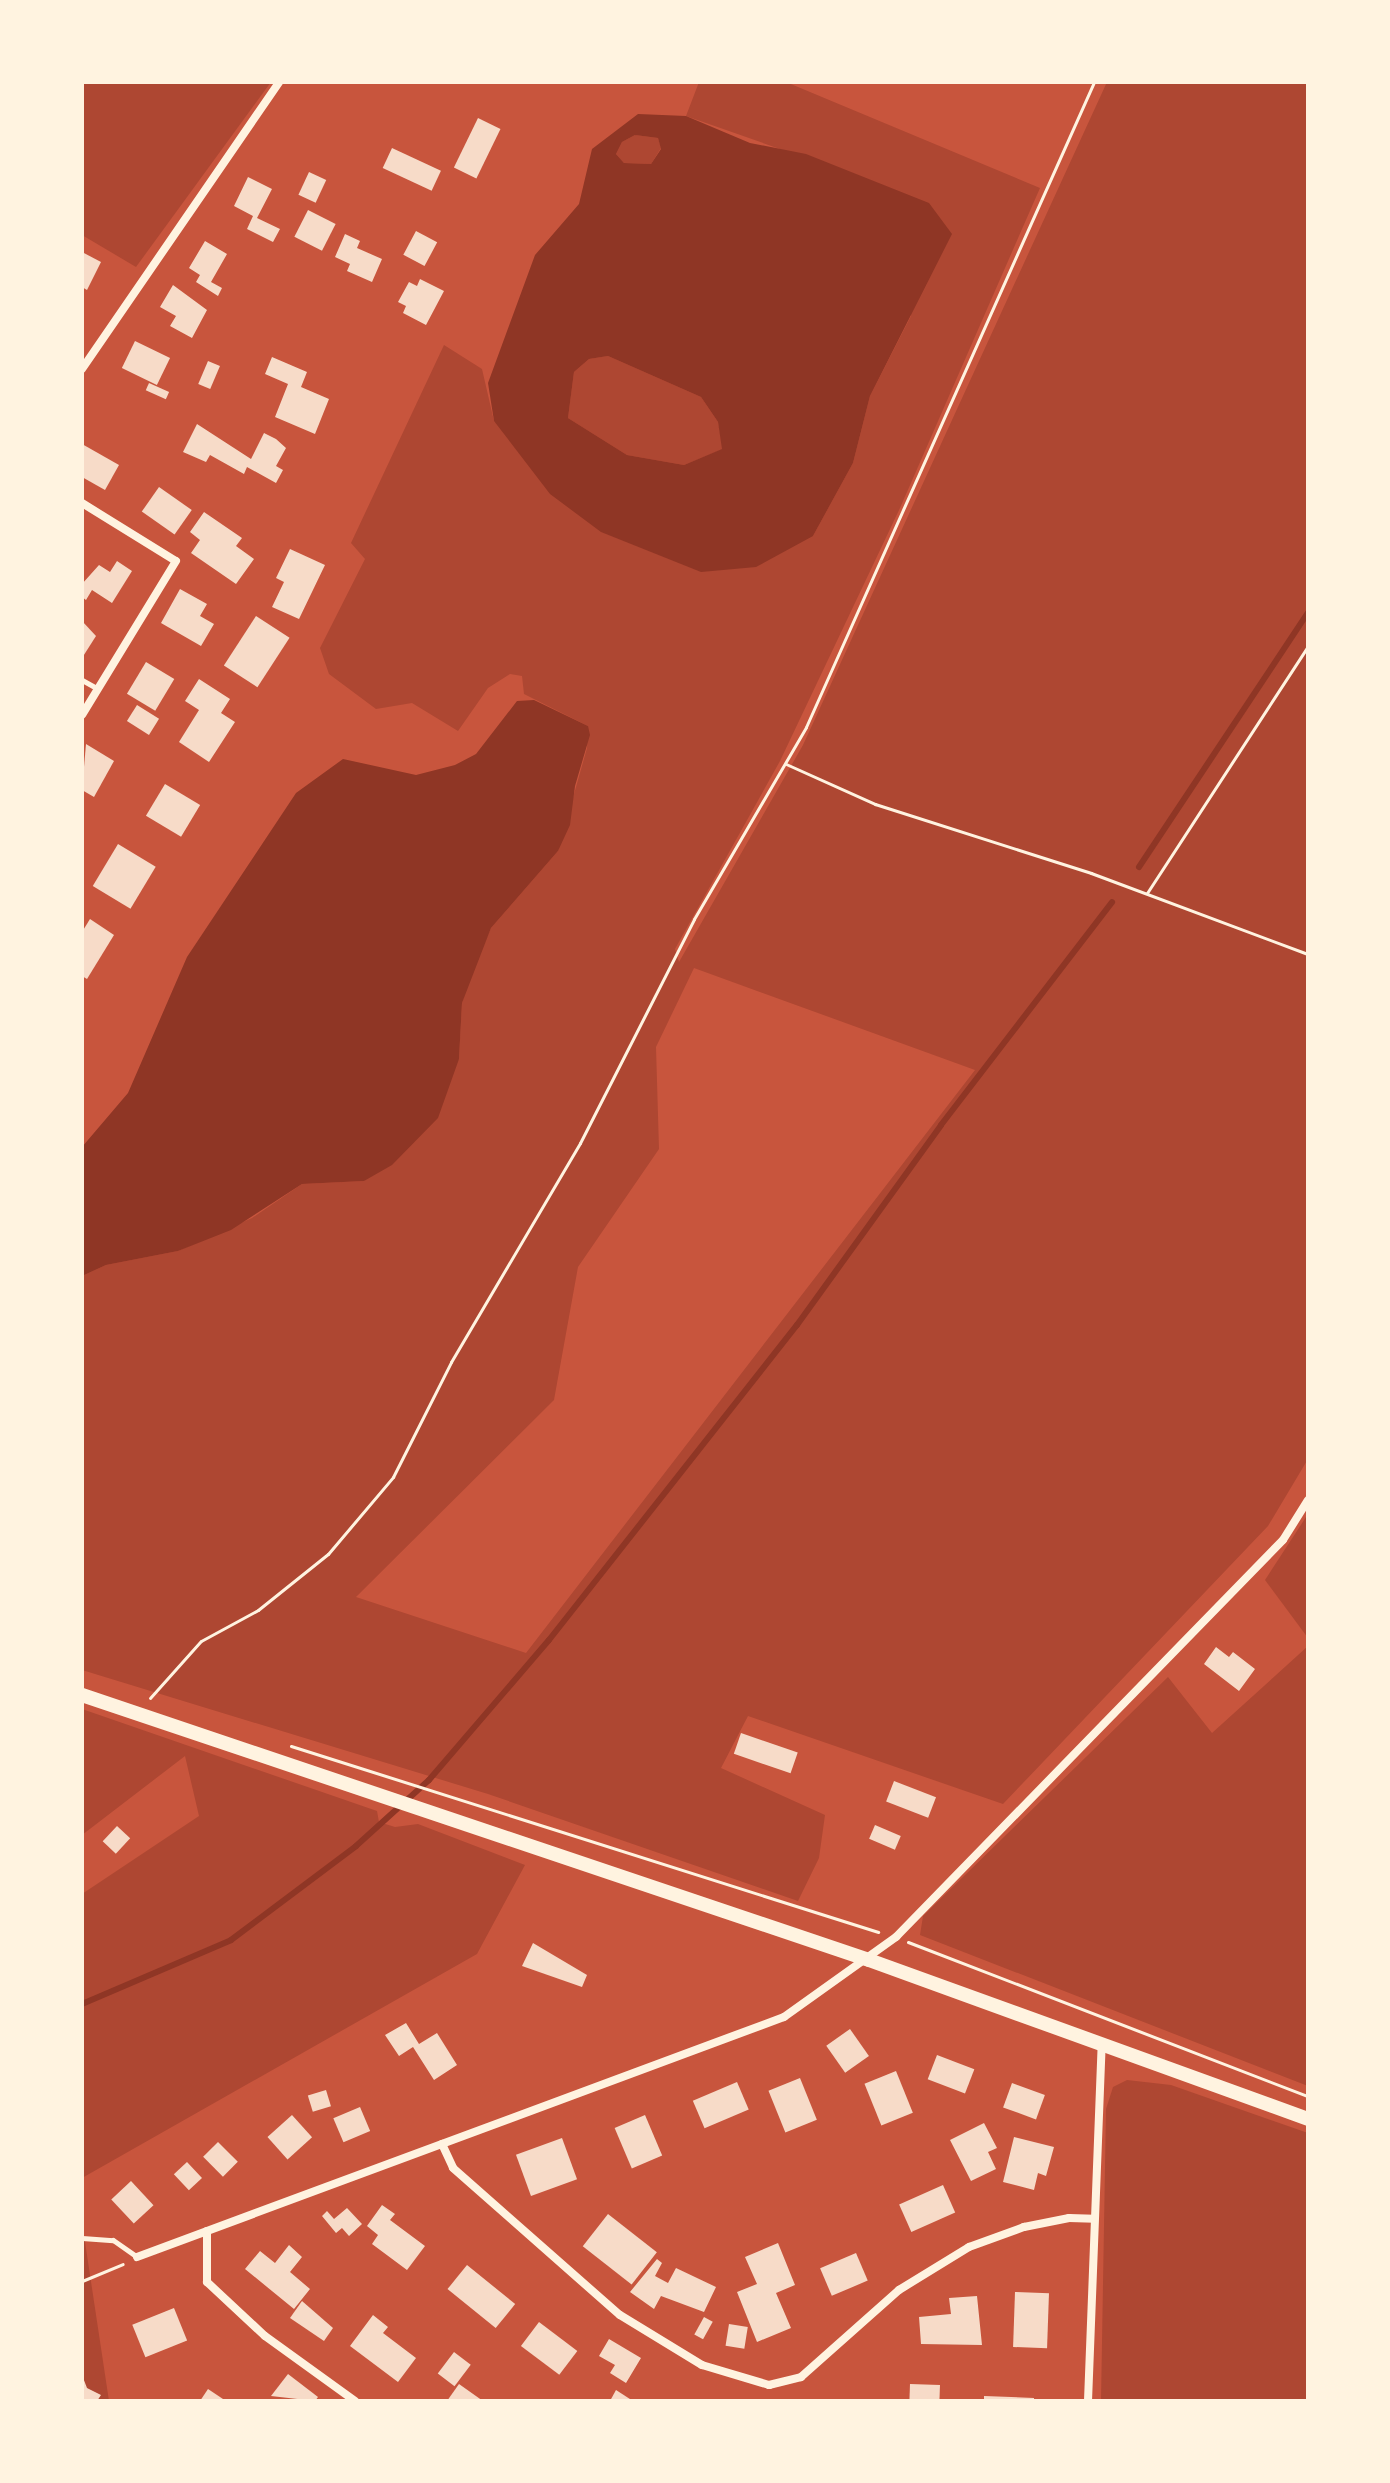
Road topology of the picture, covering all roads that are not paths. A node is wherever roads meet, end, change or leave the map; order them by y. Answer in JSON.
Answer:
{"nodes":[{"id":1,"x":279,"y":82,"type":"edge"},
{"id":2,"x":82,"y":369,"type":"edge"},
{"id":3,"x":82,"y":503,"type":"edge"},
{"id":4,"x":82,"y":680,"type":"edge"},
{"id":5,"x":98,"y":689,"type":"junction"},
{"id":6,"x":82,"y":715,"type":"edge"},
{"id":7,"x":1308,"y":1500,"type":"edge"},
{"id":8,"x":82,"y":1695,"type":"edge"},
{"id":9,"x":869,"y":1960,"type":"junction"},
{"id":10,"x":1102,"y":2044,"type":"junction"},
{"id":11,"x":1308,"y":2119,"type":"edge"},
{"id":12,"x":442,"y":2144,"type":"junction"},
{"id":13,"x":1094,"y":2219,"type":"junction"},
{"id":14,"x":207,"y":2231,"type":"junction"},
{"id":15,"x":82,"y":2238,"type":"edge"},
{"id":16,"x":137,"y":2257,"type":"joint"},
{"id":17,"x":355,"y":2401,"type":"edge"},
{"id":18,"x":1088,"y":2401,"type":"edge"}],
"edges":[{"from":1,"to":2,"type":"street"},
{"from":3,"to":5,"type":"street"},
{"from":4,"to":5,"type":"lane"},
{"from":5,"to":6,"type":"street"},
{"from":7,"to":9,"type":"street"},
{"from":8,"to":9,"type":"street"},
{"from":9,"to":10,"type":"street"},
{"from":9,"to":12,"type":"street"},
{"from":10,"to":11,"type":"street"},
{"from":10,"to":13,"type":"street"},
{"from":12,"to":13,"type":"street"},
{"from":12,"to":14,"type":"street"},
{"from":13,"to":18,"type":"street"},
{"from":14,"to":16,"type":"street"},
{"from":14,"to":17,"type":"street"},
{"from":15,"to":16,"type":"lane"}]}
